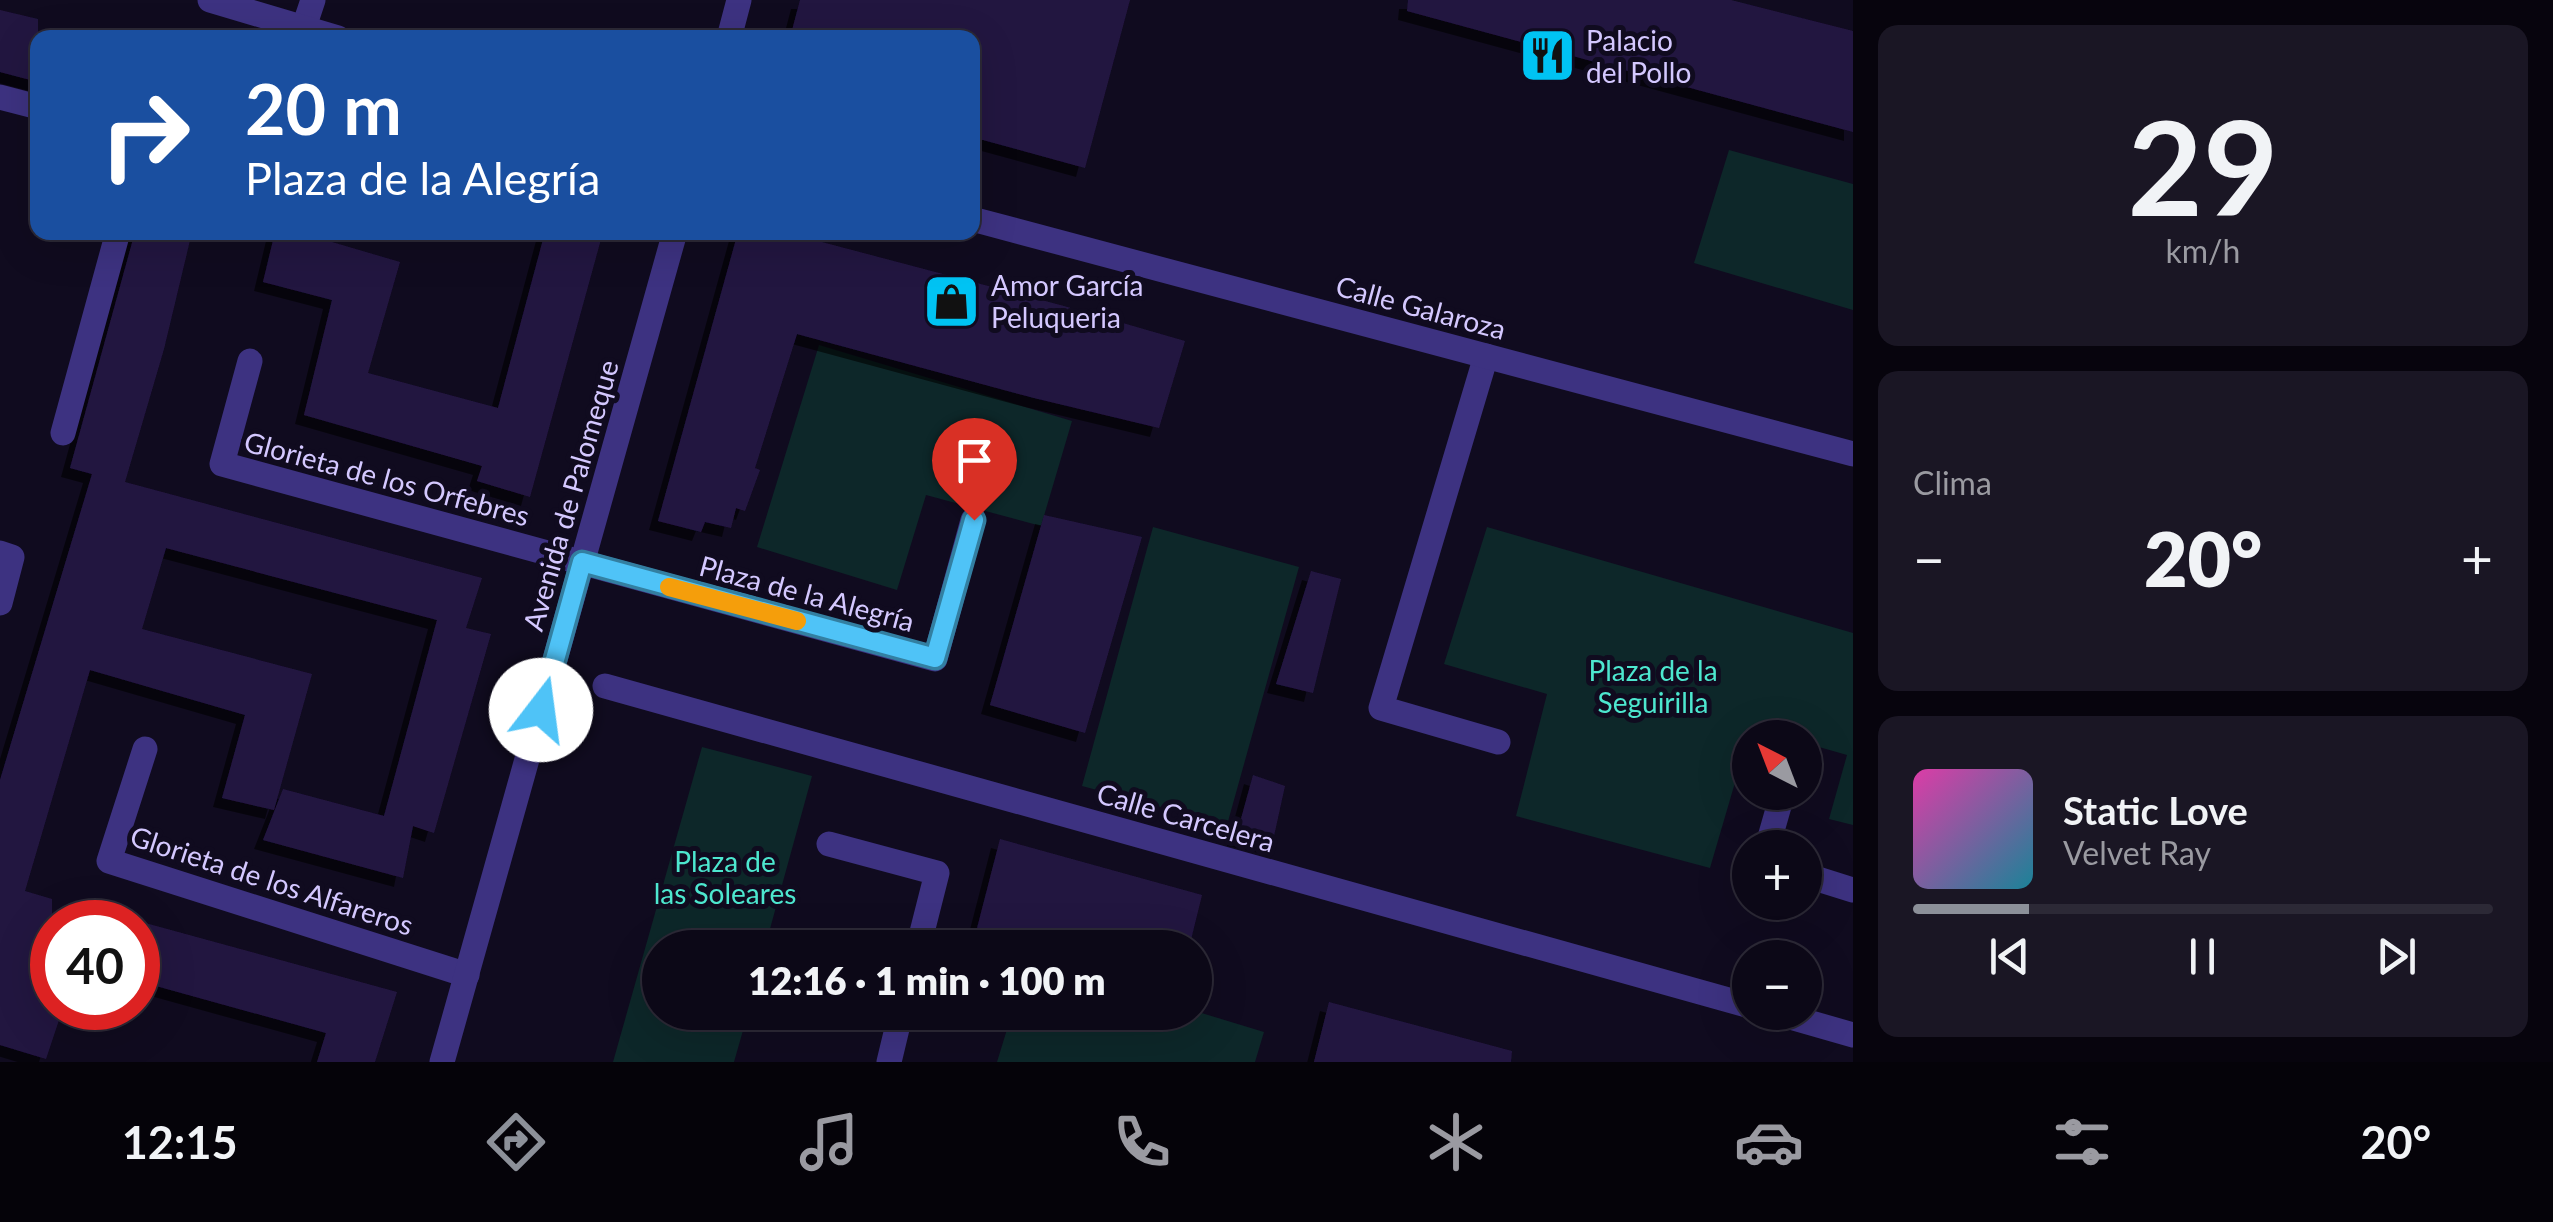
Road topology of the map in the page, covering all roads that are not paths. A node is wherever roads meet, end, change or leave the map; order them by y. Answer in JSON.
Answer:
{"nodes":[{"id":1,"x":210,"y":0,"type":"edge"},
{"id":2,"x":313,"y":0,"type":"edge"},
{"id":3,"x":739,"y":0,"type":"edge"},
{"id":4,"x":304,"y":27,"type":"junction"},
{"id":5,"x":313,"y":30,"type":"edge"},
{"id":6,"x":731,"y":30,"type":"edge"},
{"id":7,"x":0,"y":97,"type":"edge"},
{"id":8,"x":30,"y":105,"type":"edge"},
{"id":9,"x":980,"y":221,"type":"edge"},
{"id":10,"x":116,"y":240,"type":"edge"},
{"id":11,"x":673,"y":240,"type":"edge"},
{"id":12,"x":1486,"y":356,"type":"junction"},
{"id":13,"x":250,"y":360,"type":"dead end"},
{"id":14,"x":62,"y":432,"type":"dead end"},
{"id":15,"x":1853,"y":454,"type":"edge"},
{"id":16,"x":974,"y":520,"type":"dead end"},
{"id":17,"x":0,"y":552,"type":"edge"},
{"id":18,"x":582,"y":562,"type":"junction"},
{"id":19,"x":0,"y":603,"type":"edge"},
{"id":20,"x":606,"y":686,"type":"dead end"},
{"id":21,"x":1498,"y":742,"type":"dead end"},
{"id":22,"x":144,"y":749,"type":"dead end"},
{"id":23,"x":829,"y":844,"type":"dead end"},
{"id":24,"x":1822,"y":880,"type":"edge"},
{"id":25,"x":1853,"y":890,"type":"edge"},
{"id":26,"x":922,"y":930,"type":"edge"},
{"id":27,"x":467,"y":976,"type":"junction"},
{"id":28,"x":1732,"y":1001,"type":"edge"},
{"id":29,"x":1822,"y":1026,"type":"edge"},
{"id":30,"x":897,"y":1030,"type":"edge"},
{"id":31,"x":1853,"y":1035,"type":"edge"},
{"id":32,"x":442,"y":1062,"type":"edge"},
{"id":33,"x":889,"y":1062,"type":"edge"}],
"edges":[{"from":1,"to":4,"type":"street"},
{"from":2,"to":4,"type":"street"},
{"from":3,"to":6,"type":"street"},
{"from":4,"to":5,"type":"street"},
{"from":7,"to":8,"type":"street"},
{"from":9,"to":12,"type":"street","name":"Calle Galaroza"},
{"from":10,"to":14,"type":"street"},
{"from":11,"to":18,"type":"street","name":"Avenida de Palomeque"},
{"from":12,"to":15,"type":"street","name":"Calle Galaroza"},
{"from":12,"to":21,"type":"street"},
{"from":13,"to":18,"type":"street","name":"Glorieta de los Orfebres"},
{"from":16,"to":18,"type":"street","name":"Plaza de la Alegría"},
{"from":17,"to":19,"type":"street"},
{"from":18,"to":27,"type":"street","name":"Avenida de Palomeque"},
{"from":20,"to":28,"type":"street","name":"Calle Carcelera"},
{"from":22,"to":27,"type":"street","name":"Glorieta de los Alfareros"},
{"from":23,"to":26,"type":"street"},
{"from":24,"to":25,"type":"street"},
{"from":27,"to":32,"type":"street","name":"Avenida de Palomeque"},
{"from":29,"to":31,"type":"street"},
{"from":30,"to":33,"type":"street"}]}
